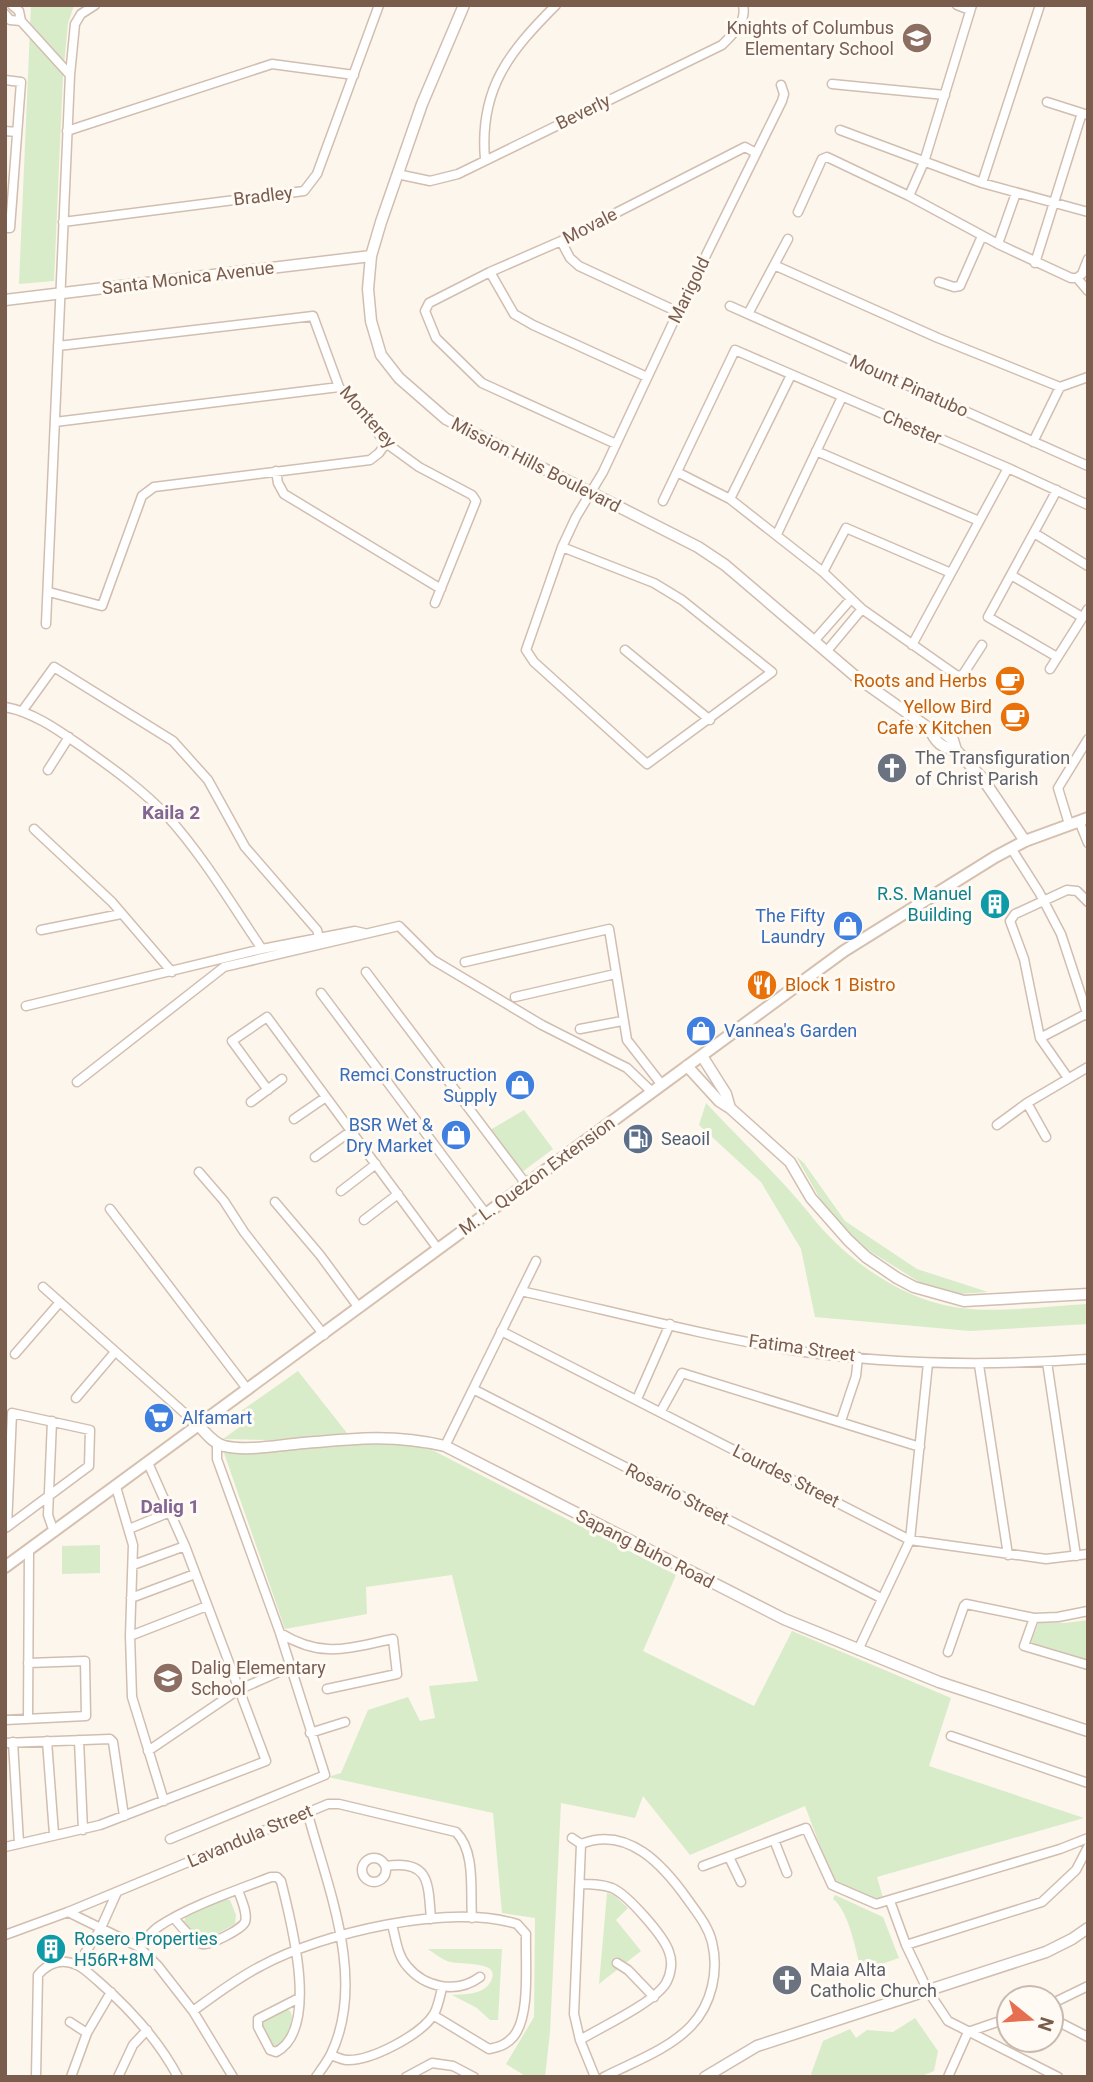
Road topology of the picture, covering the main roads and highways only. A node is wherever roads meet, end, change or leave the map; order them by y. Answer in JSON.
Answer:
{"nodes":[{"id":1,"x":1079,"y":821,"type":"edge"},
{"id":2,"x":5,"y":1567,"type":"edge"}],
"edges":[{"from":1,"to":2,"type":"main road","name":"M. L. Quezon Extension"}]}
